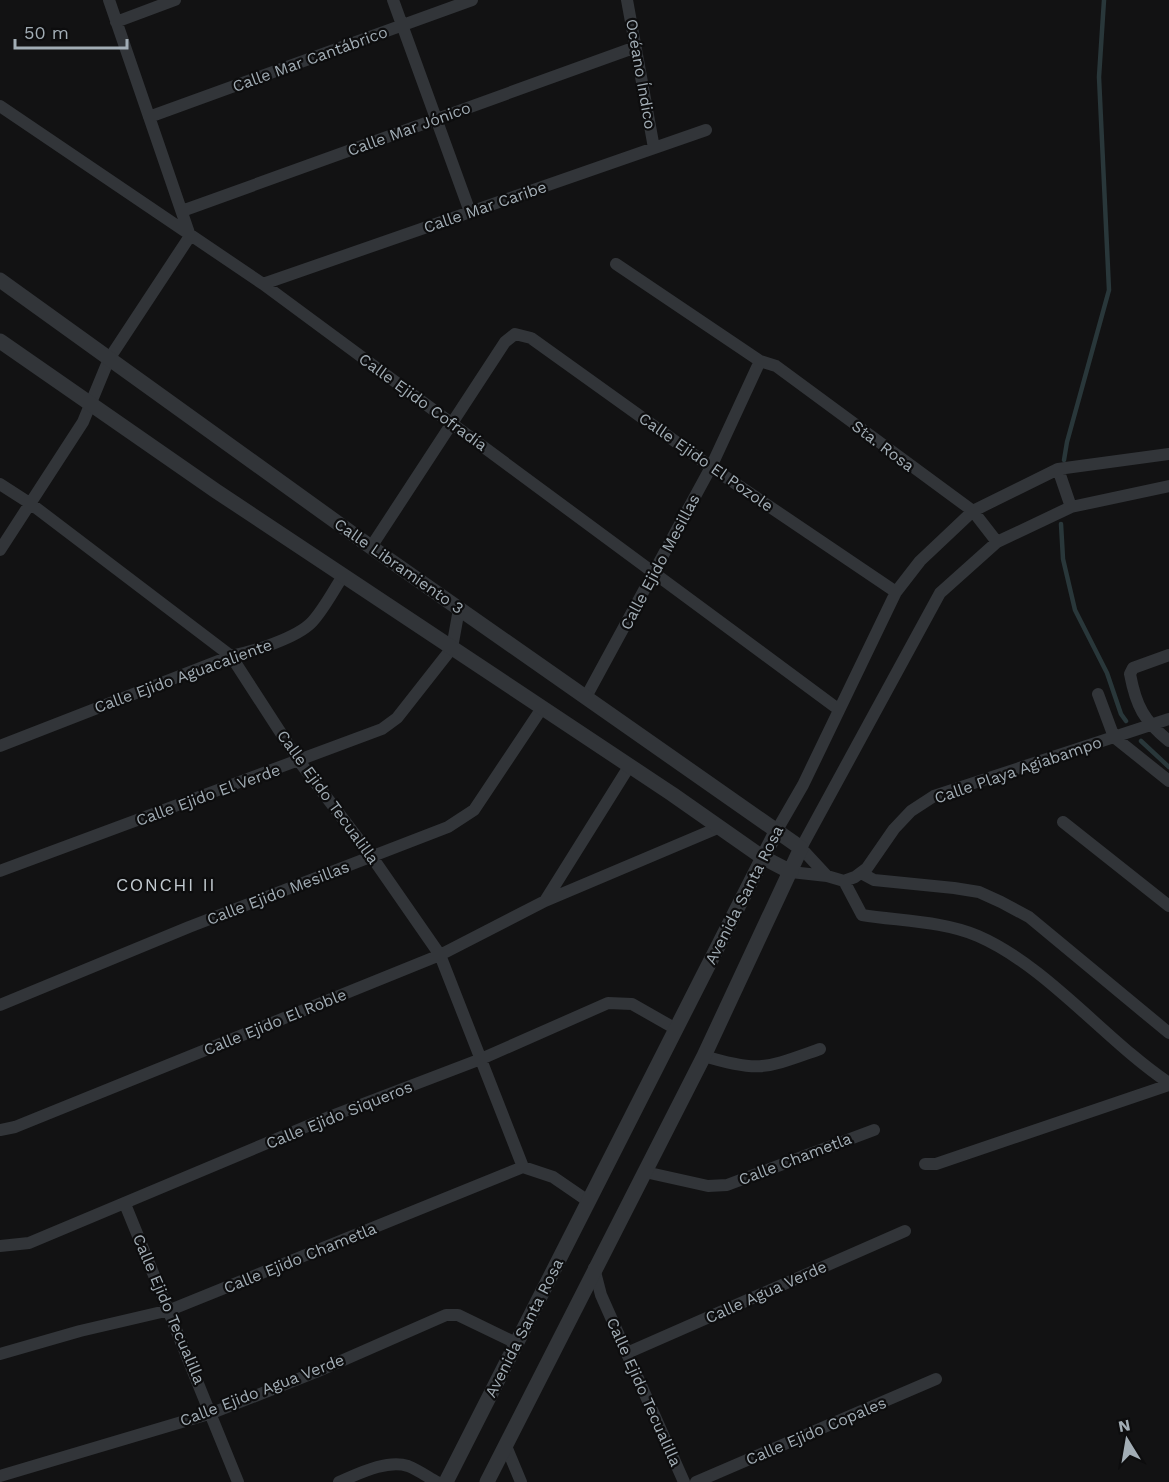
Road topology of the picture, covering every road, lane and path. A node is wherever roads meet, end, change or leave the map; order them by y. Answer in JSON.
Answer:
{"nodes":[{"id":1,"x":109,"y":0,"type":"edge"},
{"id":2,"x":175,"y":0,"type":"edge"},
{"id":3,"x":393,"y":0,"type":"edge"},
{"id":4,"x":472,"y":0,"type":"edge"},
{"id":5,"x":627,"y":0,"type":"edge"},
{"id":6,"x":116,"y":22,"type":"junction"},
{"id":7,"x":402,"y":26,"type":"junction"},
{"id":8,"x":636,"y":47,"type":"junction"},
{"id":9,"x":0,"y":106,"type":"edge"},
{"id":10,"x":149,"y":117,"type":"junction"},
{"id":11,"x":436,"y":120,"type":"junction"},
{"id":12,"x":706,"y":130,"type":"dead end"},
{"id":13,"x":654,"y":148,"type":"junction"},
{"id":14,"x":182,"y":211,"type":"junction"},
{"id":15,"x":470,"y":212,"type":"junction"},
{"id":16,"x":190,"y":236,"type":"junction"},
{"id":17,"x":616,"y":264,"type":"dead end"},
{"id":18,"x":0,"y":280,"type":"edge"},
{"id":19,"x":263,"y":284,"type":"junction"},
{"id":20,"x":0,"y":341,"type":"edge"},
{"id":21,"x":109,"y":359,"type":"junction"},
{"id":22,"x":760,"y":361,"type":"junction"},
{"id":23,"x":90,"y":403,"type":"junction"},
{"id":24,"x":452,"y":423,"type":"junction"},
{"id":25,"x":1169,"y":454,"type":"edge"},
{"id":26,"x":711,"y":467,"type":"junction"},
{"id":27,"x":1058,"y":470,"type":"junction"},
{"id":28,"x":0,"y":484,"type":"edge"},
{"id":29,"x":1169,"y":486,"type":"edge"},
{"id":30,"x":31,"y":504,"type":"junction"},
{"id":31,"x":1071,"y":507,"type":"junction"},
{"id":32,"x":972,"y":510,"type":"junction"},
{"id":33,"x":997,"y":542,"type":"junction"},
{"id":34,"x":371,"y":547,"type":"junction"},
{"id":35,"x":0,"y":550,"type":"edge"},
{"id":36,"x":655,"y":573,"type":"junction"},
{"id":37,"x":343,"y":576,"type":"junction"},
{"id":38,"x":896,"y":592,"type":"junction"},
{"id":39,"x":459,"y":609,"type":"junction"},
{"id":40,"x":452,"y":648,"type":"junction"},
{"id":41,"x":1169,"y":655,"type":"edge"},
{"id":42,"x":231,"y":656,"type":"junction"},
{"id":43,"x":1098,"y":694,"type":"dead end"},
{"id":44,"x":586,"y":697,"type":"junction"},
{"id":45,"x":542,"y":708,"type":"junction"},
{"id":46,"x":838,"y":709,"type":"junction"},
{"id":47,"x":1169,"y":719,"type":"edge"},
{"id":48,"x":1149,"y":726,"type":"junction"},
{"id":49,"x":1114,"y":737,"type":"junction"},
{"id":50,"x":1169,"y":741,"type":"edge"},
{"id":51,"x":0,"y":746,"type":"edge"},
{"id":52,"x":299,"y":761,"type":"junction"},
{"id":53,"x":630,"y":765,"type":"junction"},
{"id":54,"x":1169,"y":782,"type":"edge"},
{"id":55,"x":1063,"y":822,"type":"dead end"},
{"id":56,"x":720,"y":827,"type":"junction"},
{"id":57,"x":777,"y":830,"type":"junction"},
{"id":58,"x":801,"y":848,"type":"junction"},
{"id":59,"x":762,"y":857,"type":"junction"},
{"id":60,"x":372,"y":858,"type":"junction"},
{"id":61,"x":0,"y":871,"type":"edge"},
{"id":62,"x":791,"y":872,"type":"junction"},
{"id":63,"x":861,"y":873,"type":"junction"},
{"id":64,"x":827,"y":876,"type":"junction"},
{"id":65,"x":844,"y":881,"type":"junction"},
{"id":66,"x":545,"y":901,"type":"junction"},
{"id":67,"x":1169,"y":906,"type":"edge"},
{"id":68,"x":440,"y":955,"type":"junction"},
{"id":69,"x":0,"y":1005,"type":"edge"},
{"id":70,"x":676,"y":1029,"type":"junction"},
{"id":71,"x":1169,"y":1033,"type":"edge"},
{"id":72,"x":820,"y":1049,"type":"dead end"},
{"id":73,"x":704,"y":1056,"type":"junction"},
{"id":74,"x":481,"y":1059,"type":"junction"},
{"id":75,"x":1169,"y":1084,"type":"edge"},
{"id":76,"x":0,"y":1130,"type":"edge"},
{"id":77,"x":874,"y":1130,"type":"dead end"},
{"id":78,"x":926,"y":1164,"type":"dead end"},
{"id":79,"x":523,"y":1167,"type":"junction"},
{"id":80,"x":645,"y":1172,"type":"junction"},
{"id":81,"x":588,"y":1201,"type":"junction"},
{"id":82,"x":125,"y":1204,"type":"junction"},
{"id":83,"x":904,"y":1231,"type":"dead end"},
{"id":84,"x":0,"y":1246,"type":"edge"},
{"id":85,"x":594,"y":1268,"type":"junction"},
{"id":86,"x":170,"y":1310,"type":"junction"},
{"id":87,"x":516,"y":1343,"type":"junction"},
{"id":88,"x":627,"y":1353,"type":"junction"},
{"id":89,"x":0,"y":1354,"type":"edge"},
{"id":90,"x":936,"y":1379,"type":"dead end"},
{"id":91,"x":212,"y":1413,"type":"junction"},
{"id":92,"x":506,"y":1446,"type":"junction"},
{"id":93,"x":0,"y":1476,"type":"edge"},
{"id":94,"x":238,"y":1482,"type":"edge"},
{"id":95,"x":339,"y":1482,"type":"edge"},
{"id":96,"x":437,"y":1482,"type":"edge"},
{"id":97,"x":446,"y":1482,"type":"edge"},
{"id":98,"x":487,"y":1482,"type":"edge"},
{"id":99,"x":521,"y":1482,"type":"edge"},
{"id":100,"x":684,"y":1482,"type":"edge"},
{"id":101,"x":696,"y":1482,"type":"edge"}],
"edges":[{"from":1,"to":6,"type":"street"},
{"from":2,"to":6,"type":"street"},
{"from":3,"to":7,"type":"street"},
{"from":4,"to":7,"type":"street","name":"Calle Mar Cantábrico"},
{"from":5,"to":8,"type":"street","name":"Océano Índico"},
{"from":6,"to":10,"type":"street"},
{"from":7,"to":10,"type":"street","name":"Calle Mar Cantábrico"},
{"from":7,"to":11,"type":"street"},
{"from":8,"to":11,"type":"street","name":"Calle Mar Jónico"},
{"from":8,"to":13,"type":"street","name":"Océano Índico"},
{"from":9,"to":16,"type":"street","name":"Calle Ejido Cofradía"},
{"from":10,"to":14,"type":"street"},
{"from":11,"to":14,"type":"street","name":"Calle Mar Jónico"},
{"from":11,"to":15,"type":"street"},
{"from":12,"to":13,"type":"street","name":"Calle Mar Caribe"},
{"from":13,"to":15,"type":"street","name":"Calle Mar Caribe"},
{"from":14,"to":16,"type":"street"},
{"from":15,"to":19,"type":"street","name":"Calle Mar Caribe"},
{"from":16,"to":19,"type":"street","name":"Calle Ejido Cofradía"},
{"from":16,"to":21,"type":"street"},
{"from":17,"to":22,"type":"street","name":"Sta. Rosa"},
{"from":18,"to":21,"type":"street","name":"Calle Libramiento 3"},
{"from":19,"to":24,"type":"street","name":"Calle Ejido Cofradía"},
{"from":20,"to":23,"type":"street"},
{"from":21,"to":23,"type":"street"},
{"from":21,"to":34,"type":"street","name":"Calle Libramiento 3"},
{"from":22,"to":26,"type":"street","name":"Calle Ejido Mesillas"},
{"from":22,"to":32,"type":"street","name":"Sta. Rosa"},
{"from":23,"to":30,"type":"street"},
{"from":23,"to":37,"type":"street"},
{"from":24,"to":26,"type":"street","name":"Calle Ejido El Pozole"},
{"from":24,"to":34,"type":"street"},
{"from":24,"to":36,"type":"street","name":"Calle Ejido Cofradía"},
{"from":25,"to":27,"type":"street","name":"Avenida Santa Rosa"},
{"from":26,"to":36,"type":"street","name":"Calle Ejido Mesillas"},
{"from":26,"to":38,"type":"street","name":"Calle Ejido El Pozole"},
{"from":27,"to":31,"type":"street"},
{"from":27,"to":32,"type":"street","name":"Avenida Santa Rosa"},
{"from":28,"to":30,"type":"street","name":"Calle Ejido Tecualilla"},
{"from":29,"to":31,"type":"street","name":"Avenida Santa Rosa"},
{"from":30,"to":35,"type":"street"},
{"from":30,"to":42,"type":"street","name":"Calle Ejido Tecualilla"},
{"from":31,"to":33,"type":"street","name":"Avenida Santa Rosa"},
{"from":32,"to":33,"type":"street","name":"Sta. Rosa"},
{"from":32,"to":38,"type":"street","name":"Avenida Santa Rosa"},
{"from":33,"to":58,"type":"street","name":"Avenida Santa Rosa"},
{"from":34,"to":39,"type":"street","name":"Calle Libramiento 3"},
{"from":36,"to":44,"type":"street","name":"Calle Ejido Mesillas"},
{"from":36,"to":46,"type":"street","name":"Calle Ejido Cofradía"},
{"from":37,"to":40,"type":"street"},
{"from":37,"to":42,"type":"street","name":"Calle Ejido Aguacaliente"},
{"from":38,"to":46,"type":"street","name":"Avenida Santa Rosa"},
{"from":39,"to":40,"type":"street"},
{"from":39,"to":44,"type":"street","name":"Calle Libramiento 3"},
{"from":40,"to":45,"type":"street"},
{"from":40,"to":52,"type":"street","name":"Calle Ejido El Verde"},
{"from":41,"to":48,"type":"street"},
{"from":42,"to":51,"type":"street","name":"Calle Ejido Aguacaliente"},
{"from":42,"to":52,"type":"street","name":"Calle Ejido Tecualilla"},
{"from":43,"to":49,"type":"street"},
{"from":44,"to":57,"type":"street","name":"Calle Libramiento 3"},
{"from":45,"to":53,"type":"street"},
{"from":45,"to":60,"type":"street","name":"Calle Ejido Mesillas"},
{"from":46,"to":57,"type":"street","name":"Avenida Santa Rosa"},
{"from":47,"to":48,"type":"street","name":"Calle Playa Agiabampo"},
{"from":48,"to":49,"type":"street","name":"Calle Playa Agiabampo"},
{"from":48,"to":50,"type":"street"},
{"from":49,"to":54,"type":"street"},
{"from":49,"to":63,"type":"street","name":"Calle Playa Agiabampo"},
{"from":52,"to":60,"type":"street","name":"Calle Ejido Tecualilla"},
{"from":52,"to":61,"type":"street","name":"Calle Ejido El Verde"},
{"from":53,"to":56,"type":"street"},
{"from":53,"to":66,"type":"street"},
{"from":55,"to":67,"type":"street"},
{"from":56,"to":59,"type":"street"},
{"from":56,"to":66,"type":"street","name":"Calle Ejido El Roble"},
{"from":57,"to":58,"type":"street","name":"Calle Libramiento 3"},
{"from":57,"to":59,"type":"street","name":"Avenida Santa Rosa"},
{"from":58,"to":62,"type":"street","name":"Avenida Santa Rosa"},
{"from":58,"to":64,"type":"street"},
{"from":59,"to":62,"type":"street"},
{"from":59,"to":70,"type":"street","name":"Avenida Santa Rosa"},
{"from":60,"to":68,"type":"street","name":"Calle Ejido Tecualilla"},
{"from":60,"to":69,"type":"street","name":"Calle Ejido Mesillas"},
{"from":62,"to":64,"type":"street"},
{"from":62,"to":73,"type":"street","name":"Avenida Santa Rosa"},
{"from":63,"to":65,"type":"street","name":"Calle Playa Agiabampo"},
{"from":63,"to":71,"type":"street"},
{"from":64,"to":65,"type":"street"},
{"from":65,"to":75,"type":"street"},
{"from":66,"to":68,"type":"street","name":"Calle Ejido El Roble"},
{"from":68,"to":74,"type":"street","name":"Calle Ejido Tecualilla"},
{"from":68,"to":76,"type":"street","name":"Calle Ejido El Roble"},
{"from":70,"to":74,"type":"street","name":"Calle Ejido Siqueros"},
{"from":70,"to":81,"type":"street","name":"Avenida Santa Rosa"},
{"from":72,"to":73,"type":"street"},
{"from":73,"to":80,"type":"street","name":"Avenida Santa Rosa"},
{"from":74,"to":79,"type":"street","name":"Calle Ejido Tecualilla"},
{"from":74,"to":82,"type":"street","name":"Calle Ejido Siqueros"},
{"from":75,"to":78,"type":"street"},
{"from":77,"to":80,"type":"street","name":"Calle Chametla"},
{"from":79,"to":81,"type":"street"},
{"from":79,"to":86,"type":"street","name":"Calle Ejido Chametla"},
{"from":80,"to":85,"type":"street","name":"Avenida Santa Rosa"},
{"from":81,"to":87,"type":"street","name":"Avenida Santa Rosa"},
{"from":82,"to":84,"type":"street","name":"Calle Ejido Siqueros"},
{"from":82,"to":86,"type":"street","name":"Calle Ejido Tecualilla"},
{"from":83,"to":88,"type":"street","name":"Calle Agua Verde"},
{"from":85,"to":88,"type":"street","name":"Calle Ejido Tecualilla"},
{"from":85,"to":92,"type":"street","name":"Avenida Santa Rosa"},
{"from":86,"to":89,"type":"street","name":"Calle Ejido Chametla"},
{"from":86,"to":91,"type":"street","name":"Calle Ejido Tecualilla"},
{"from":87,"to":91,"type":"street","name":"Calle Ejido Agua Verde"},
{"from":87,"to":97,"type":"street","name":"Avenida Santa Rosa"},
{"from":88,"to":100,"type":"street","name":"Calle Ejido Tecualilla"},
{"from":90,"to":101,"type":"street","name":"Calle Ejido Copales"},
{"from":91,"to":93,"type":"street","name":"Calle Ejido Agua Verde"},
{"from":91,"to":94,"type":"street","name":"Calle Ejido Tecualilla"},
{"from":92,"to":98,"type":"street","name":"Avenida Santa Rosa"},
{"from":92,"to":99,"type":"street"},
{"from":95,"to":96,"type":"street"}]}
